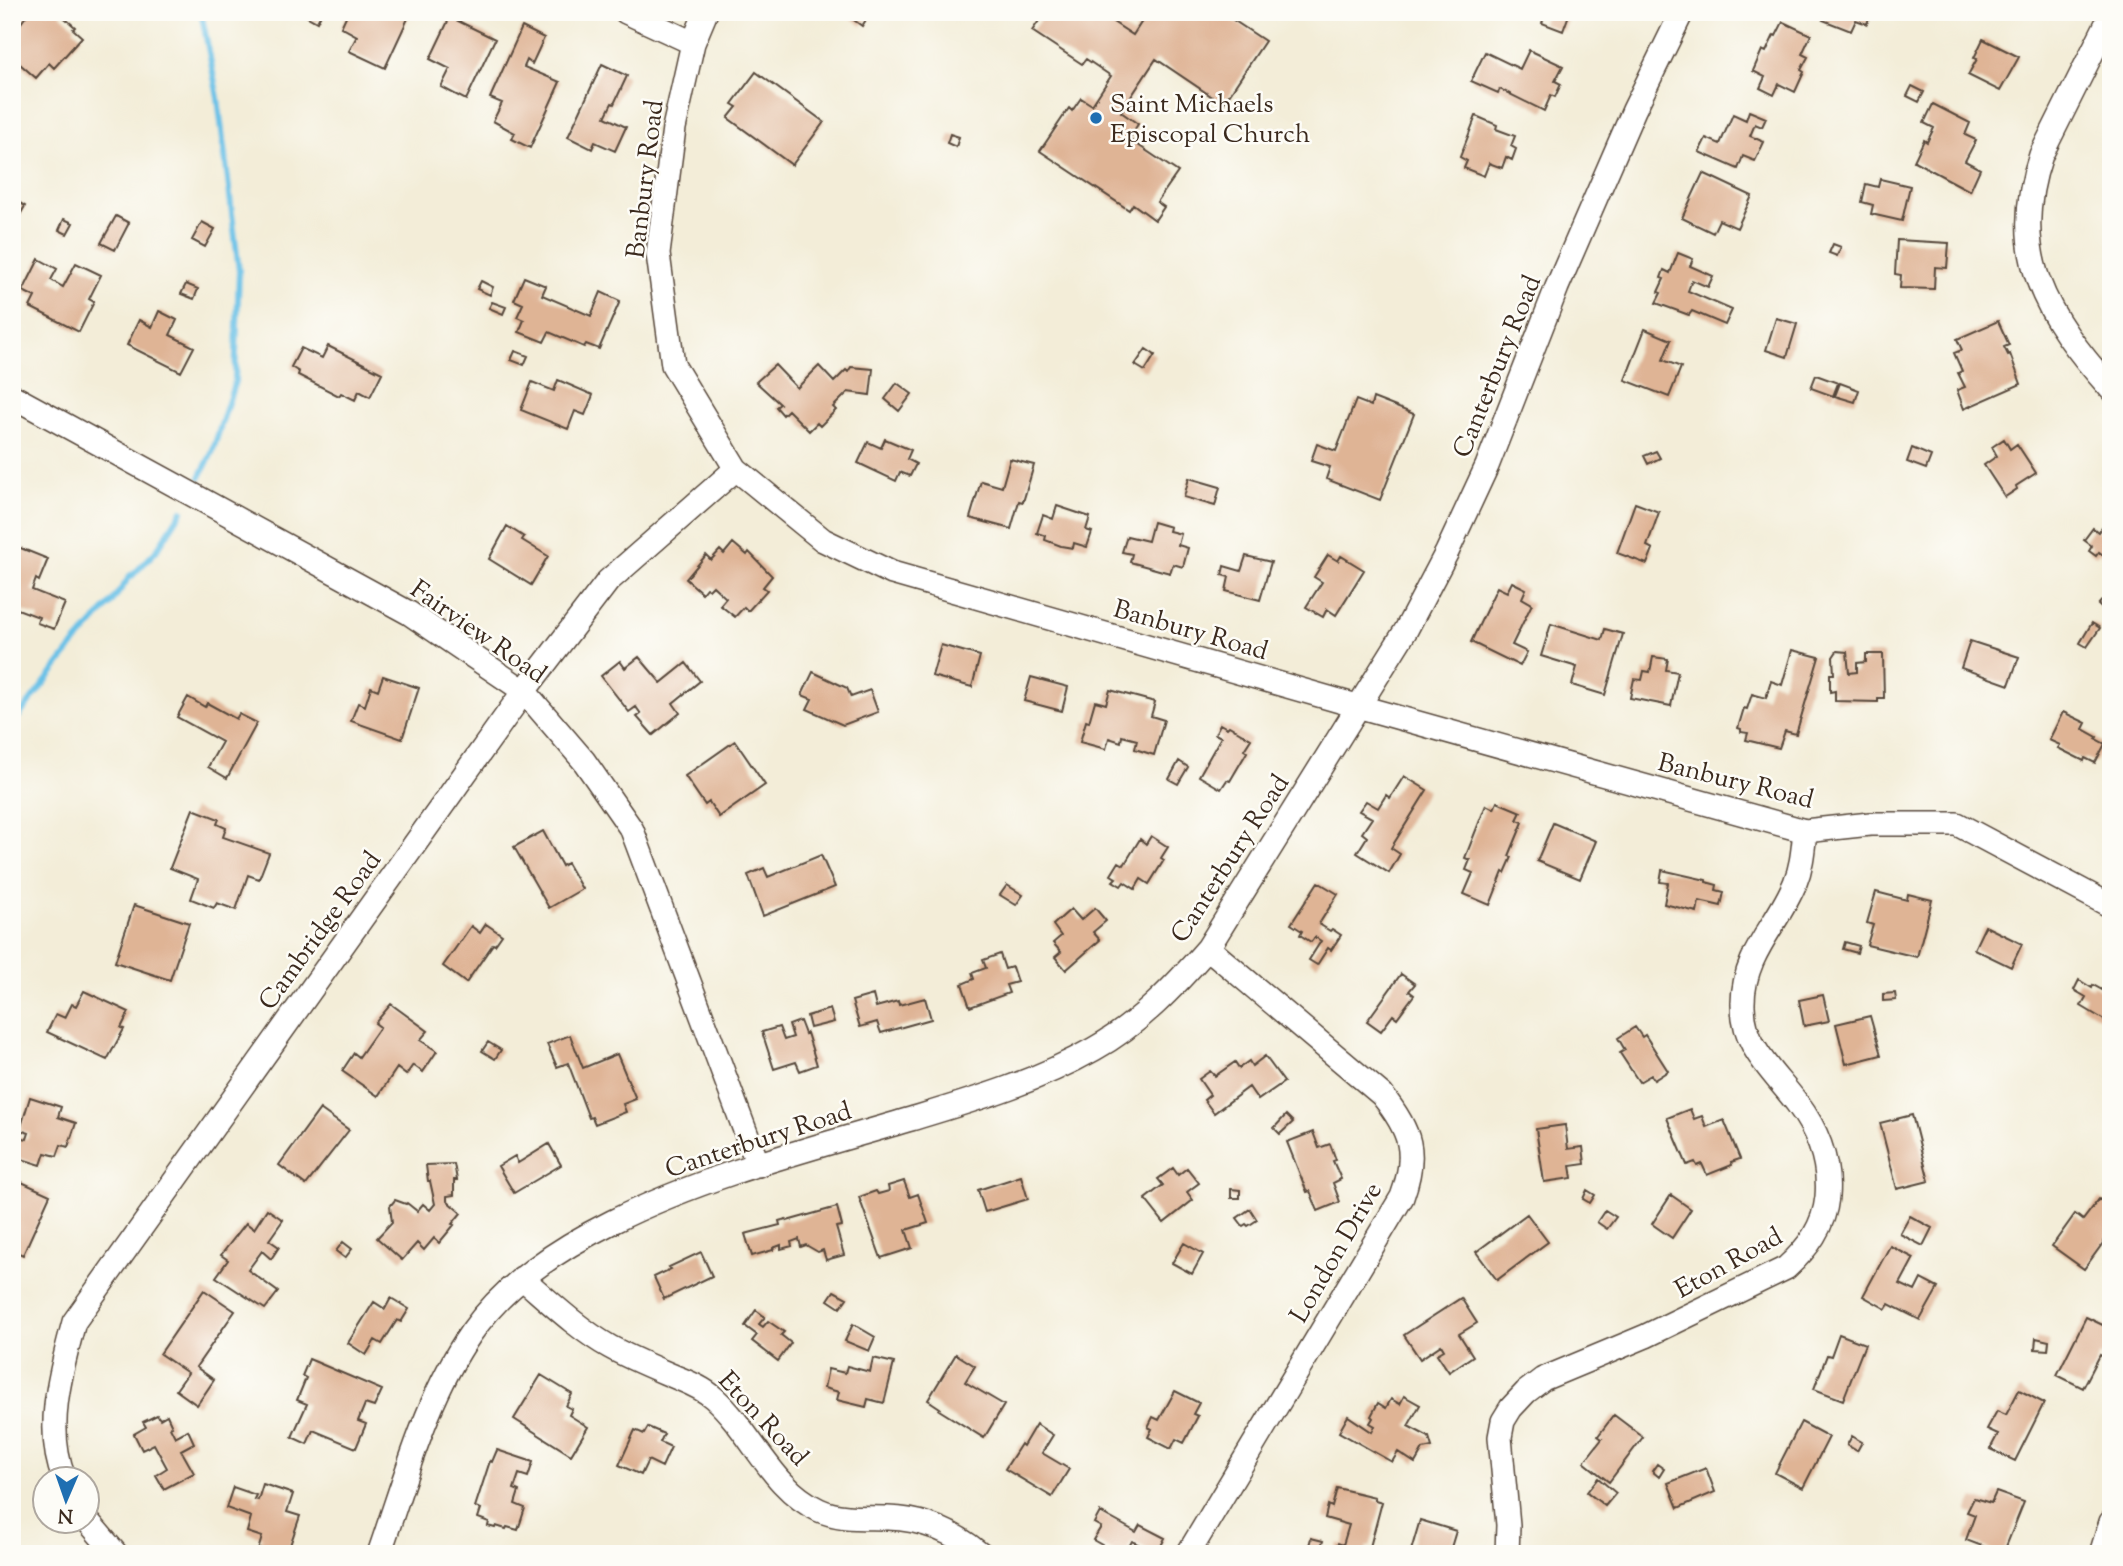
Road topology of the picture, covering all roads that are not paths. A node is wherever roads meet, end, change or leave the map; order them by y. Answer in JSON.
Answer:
{"nodes":[{"id":1,"x":626,"y":12,"type":"edge"},
{"id":2,"x":706,"y":12,"type":"edge"},
{"id":3,"x":1682,"y":12,"type":"edge"},
{"id":4,"x":2111,"y":15,"type":"edge"},
{"id":5,"x":693,"y":43,"type":"junction"},
{"id":6,"x":2111,"y":389,"type":"edge"},
{"id":7,"x":12,"y":396,"type":"edge"},
{"id":8,"x":736,"y":469,"type":"junction"},
{"id":9,"x":524,"y":691,"type":"junction"},
{"id":10,"x":1357,"y":706,"type":"junction"},
{"id":11,"x":1805,"y":831,"type":"junction"},
{"id":12,"x":2111,"y":906,"type":"edge"},
{"id":13,"x":1208,"y":948,"type":"junction"},
{"id":14,"x":758,"y":1165,"type":"junction"},
{"id":15,"x":522,"y":1278,"type":"junction"},
{"id":16,"x":59,"y":1464,"type":"edge"},
{"id":17,"x":2111,"y":1522,"type":"edge"},
{"id":18,"x":98,"y":1534,"type":"edge"},
{"id":19,"x":116,"y":1554,"type":"edge"},
{"id":20,"x":379,"y":1554,"type":"edge"},
{"id":21,"x":980,"y":1554,"type":"edge"},
{"id":22,"x":1188,"y":1554,"type":"edge"},
{"id":23,"x":1507,"y":1554,"type":"edge"},
{"id":24,"x":2101,"y":1554,"type":"edge"}],
"edges":[{"from":1,"to":5,"type":"street"},
{"from":2,"to":5,"type":"street","name":"Banbury Road"},
{"from":3,"to":10,"type":"street","name":"Canterbury Road"},
{"from":4,"to":6,"type":"street"},
{"from":5,"to":8,"type":"street","name":"Banbury Road"},
{"from":7,"to":9,"type":"street","name":"Fairview Road"},
{"from":8,"to":9,"type":"street","name":"Cambridge Road"},
{"from":8,"to":10,"type":"street","name":"Banbury Road"},
{"from":9,"to":14,"type":"street","name":"Fairview Road"},
{"from":9,"to":16,"type":"street","name":"Cambridge Road"},
{"from":10,"to":11,"type":"street","name":"Banbury Road"},
{"from":10,"to":13,"type":"street","name":"Canterbury Road"},
{"from":11,"to":12,"type":"street","name":"Banbury Road"},
{"from":11,"to":23,"type":"street","name":"Eton Road"},
{"from":13,"to":14,"type":"street","name":"Canterbury Road"},
{"from":13,"to":22,"type":"street","name":"London Drive"},
{"from":14,"to":15,"type":"street","name":"Canterbury Road"},
{"from":15,"to":20,"type":"street","name":"Canterbury Road"},
{"from":15,"to":21,"type":"street","name":"Eton Road"},
{"from":17,"to":24,"type":"street"},
{"from":18,"to":19,"type":"street"}]}
